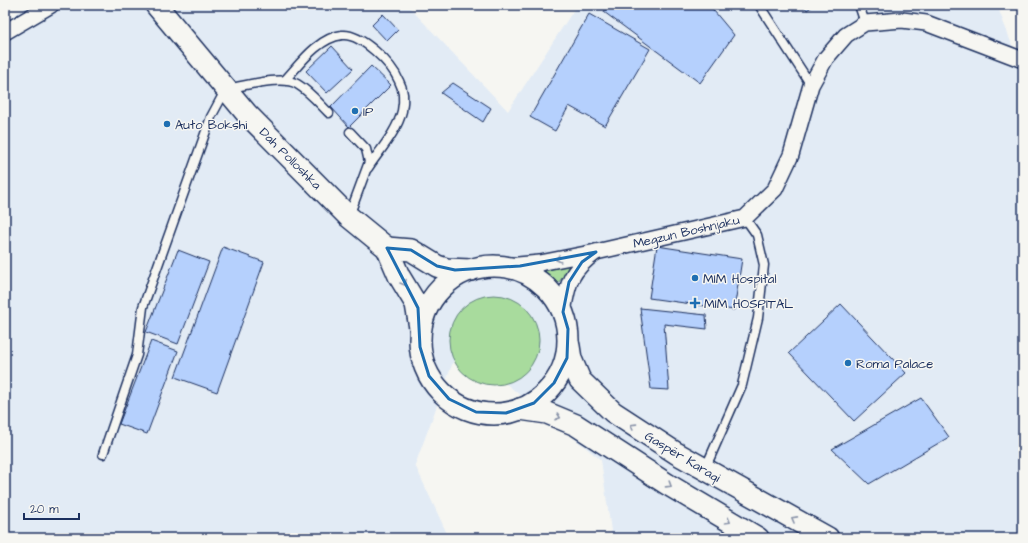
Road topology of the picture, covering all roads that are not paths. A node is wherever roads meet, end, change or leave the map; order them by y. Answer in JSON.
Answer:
{"nodes":[{"id":1,"x":51,"y":5,"type":"edge"},
{"id":2,"x":156,"y":5,"type":"edge"},
{"id":3,"x":759,"y":5,"type":"edge"},
{"id":4,"x":859,"y":5,"type":"edge"},
{"id":5,"x":865,"y":23,"type":"junction"},
{"id":6,"x":5,"y":32,"type":"edge"},
{"id":7,"x":1023,"y":60,"type":"edge"},
{"id":8,"x":285,"y":80,"type":"junction"},
{"id":9,"x":811,"y":85,"type":"junction"},
{"id":10,"x":226,"y":89,"type":"junction"},
{"id":11,"x":329,"y":113,"type":"dead end"},
{"id":12,"x":350,"y":132,"type":"dead end"},
{"id":13,"x":368,"y":168,"type":"junction"},
{"id":14,"x":349,"y":217,"type":"junction"},
{"id":15,"x":745,"y":218,"type":"junction"},
{"id":16,"x":387,"y":248,"type":"junction"},
{"id":17,"x":596,"y":252,"type":"junction"},
{"id":18,"x":507,"y":266,"type":"junction"},
{"id":19,"x":471,"y":270,"type":"junction"},
{"id":20,"x":563,"y":312,"type":"junction"},
{"id":21,"x":420,"y":332,"type":"junction"},
{"id":22,"x":568,"y":343,"type":"junction"},
{"id":23,"x":520,"y":409,"type":"junction"},
{"id":24,"x":104,"y":454,"type":"dead end"},
{"id":25,"x":705,"y":470,"type":"junction"},
{"id":26,"x":758,"y":538,"type":"edge"},
{"id":27,"x":828,"y":538,"type":"edge"}],
"edges":[{"from":1,"to":6,"type":"street"},
{"from":2,"to":10,"type":"main road","name":"Dah Polloshka"},
{"from":3,"to":9,"type":"lane"},
{"from":4,"to":5,"type":"lane"},
{"from":5,"to":7,"type":"street","name":"Megzun Boshnjaku"},
{"from":5,"to":9,"type":"street","name":"Megzun Boshnjaku"},
{"from":8,"to":10,"type":"lane"},
{"from":8,"to":11,"type":"lane"},
{"from":8,"to":13,"type":"lane"},
{"from":9,"to":15,"type":"street","name":"Megzun Boshnjaku"},
{"from":10,"to":14,"type":"main road","name":"Dah Polloshka"},
{"from":10,"to":24,"type":"lane"},
{"from":12,"to":13,"type":"lane"},
{"from":13,"to":14,"type":"lane"},
{"from":14,"to":16,"type":"main road","name":"Dah Polloshka"},
{"from":15,"to":17,"type":"street","name":"Megzun Boshnjaku"},
{"from":15,"to":25,"type":"lane"},
{"from":16,"to":19,"type":"main road"},
{"from":16,"to":21,"type":"main road","name":"Dah Polloshka","one_way":true},
{"from":17,"to":18,"type":"street","name":"Megzun Boshnjaku","one_way":true},
{"from":17,"to":20,"type":"street","name":"Megzun Boshnjaku"},
{"from":18,"to":19,"type":"main road"},
{"from":18,"to":20,"type":"main road"},
{"from":19,"to":21,"type":"main road"},
{"from":20,"to":22,"type":"main road"},
{"from":21,"to":23,"type":"main road","name":"Dah Polloshka"},
{"from":22,"to":23,"type":"main road"},
{"from":25,"to":22,"type":"main road","name":"Gaspër Karaqi","one_way":true},
{"from":23,"to":26,"type":"main road","one_way":true},
{"from":27,"to":25,"type":"main road","name":"Gaspër Karaqi","one_way":true}]}
